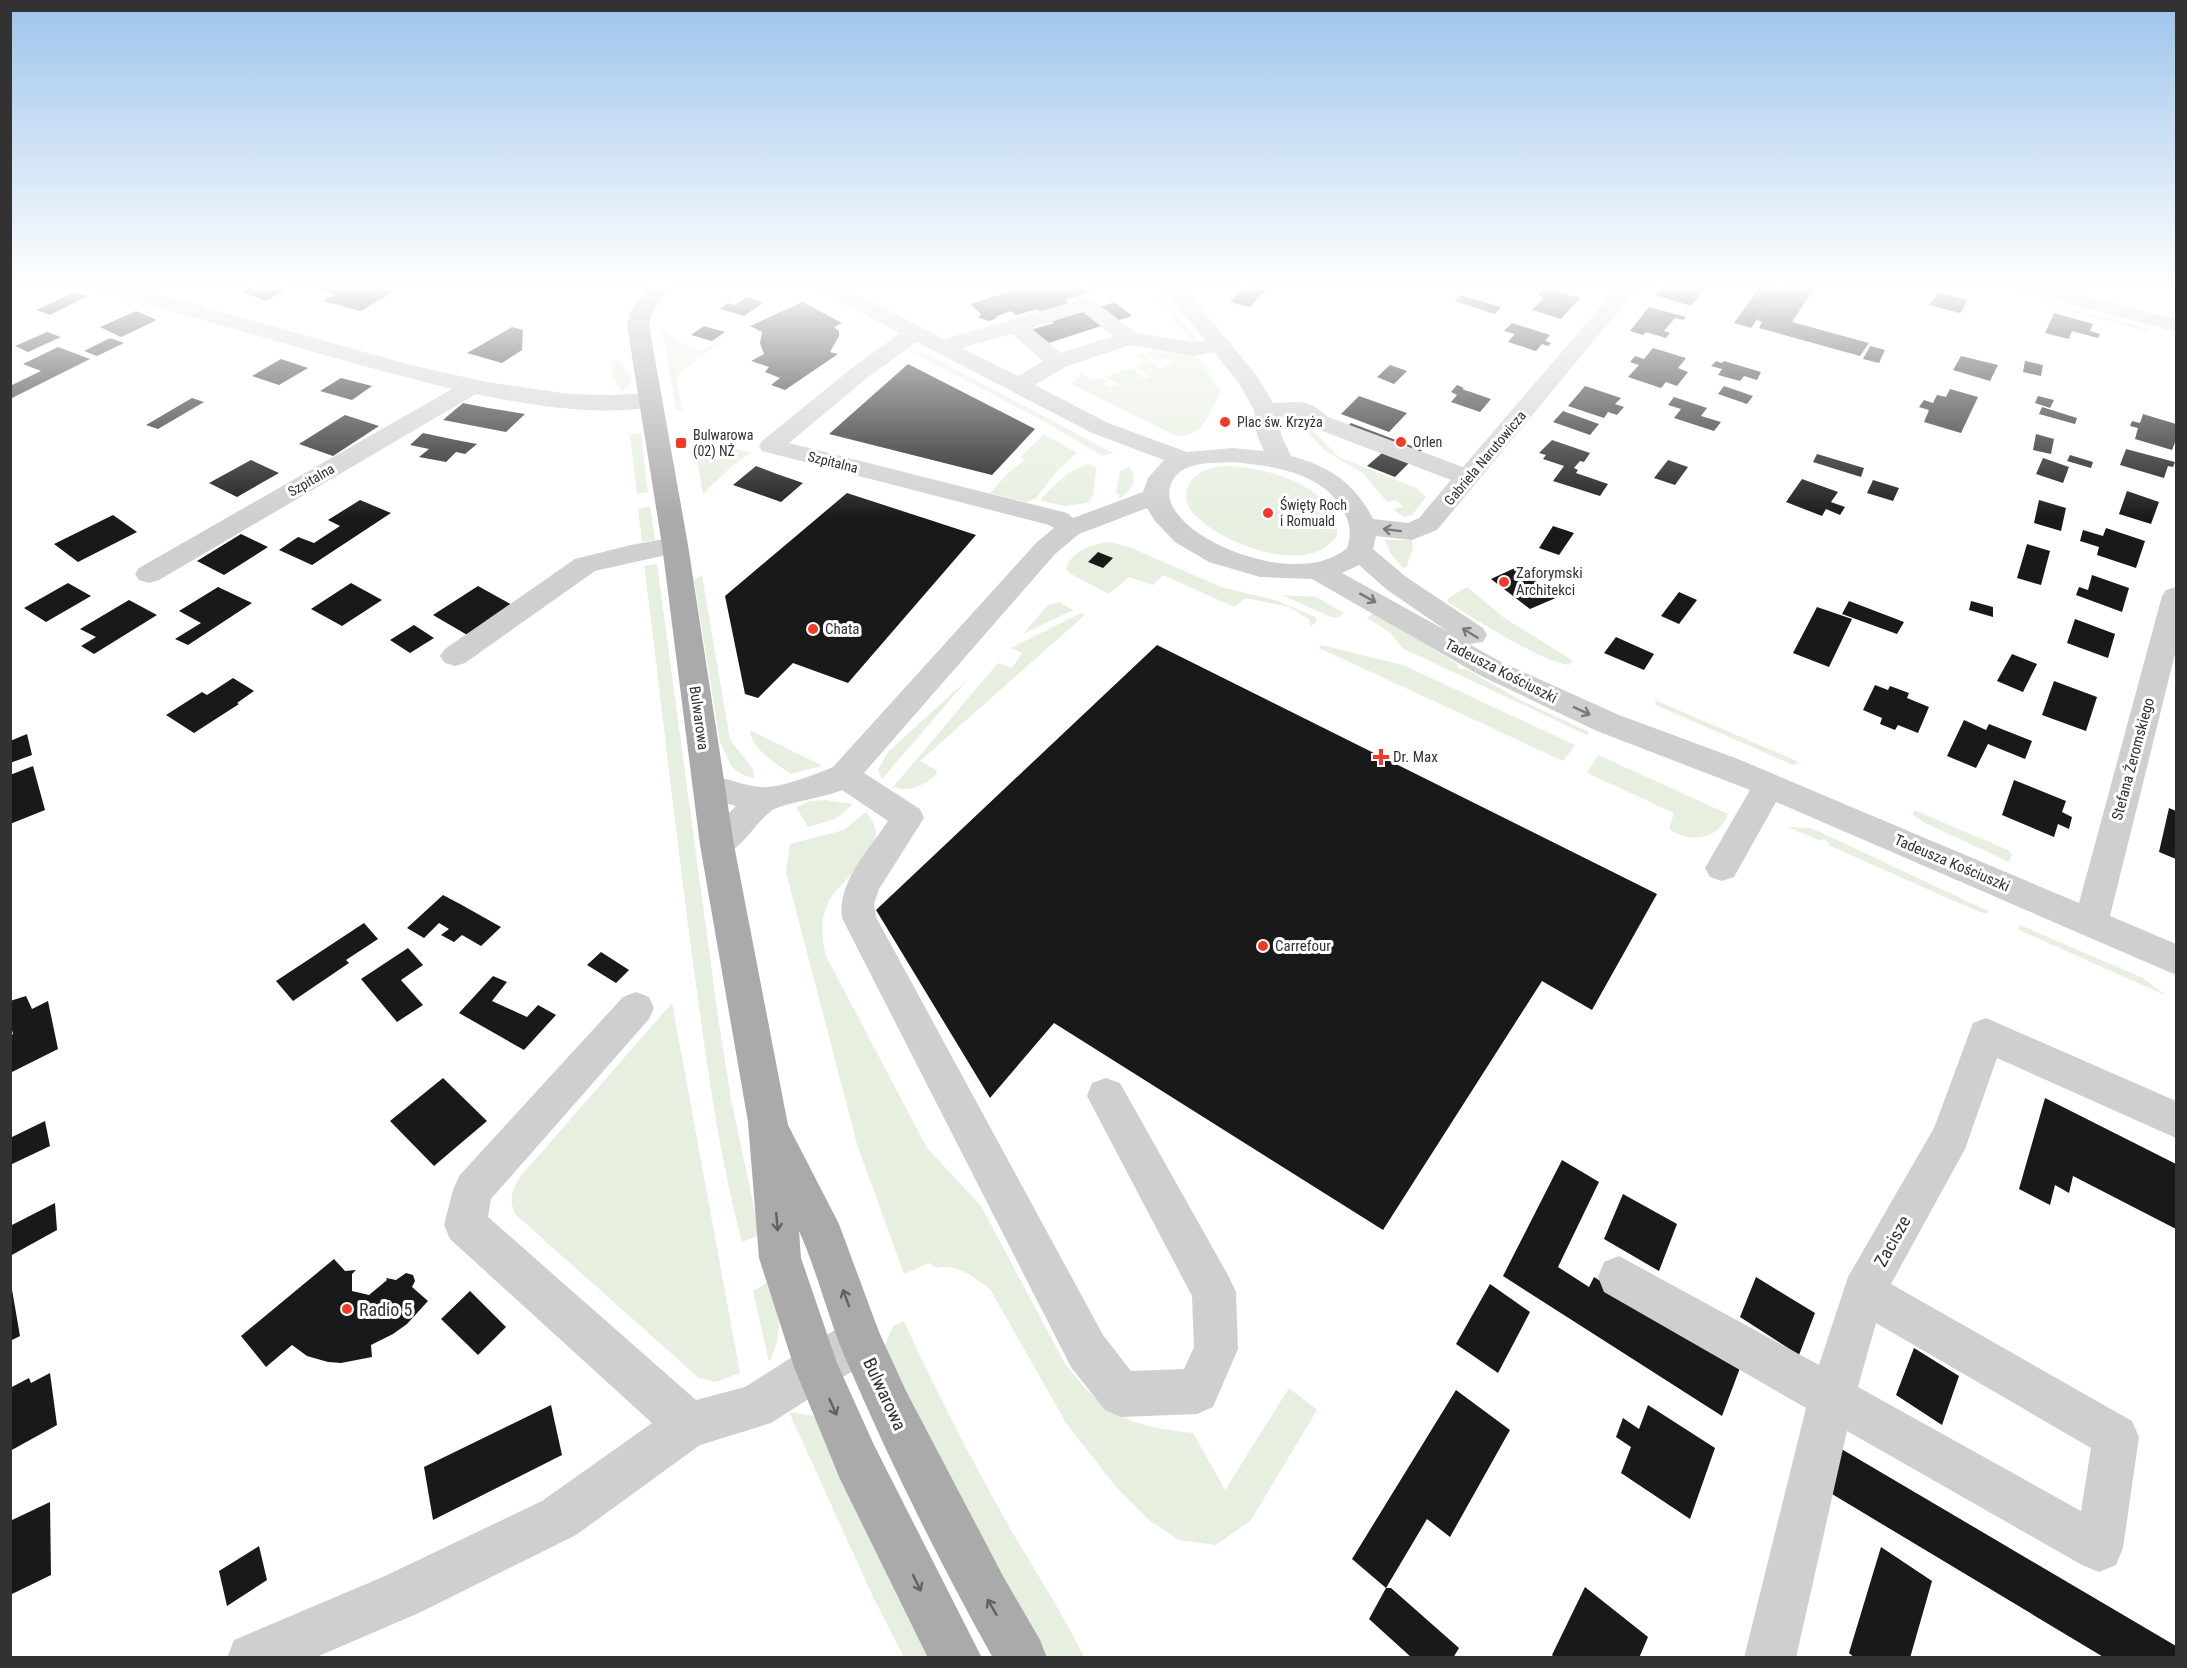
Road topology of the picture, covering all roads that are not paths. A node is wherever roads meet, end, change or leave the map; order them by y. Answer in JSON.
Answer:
{"nodes":[{"id":1,"x":379,"y":363,"type":"edge"},
{"id":2,"x":645,"y":363,"type":"edge"},
{"id":3,"x":873,"y":363,"type":"edge"},
{"id":4,"x":974,"y":363,"type":"edge"},
{"id":5,"x":1056,"y":363,"type":"edge"},
{"id":6,"x":1233,"y":363,"type":"edge"},
{"id":7,"x":1565,"y":363,"type":"edge"},
{"id":8,"x":473,"y":386,"type":"junction"},
{"id":9,"x":1018,"y":386,"type":"junction"},
{"id":10,"x":651,"y":400,"type":"junction"},
{"id":11,"x":1266,"y":410,"type":"junction"},
{"id":12,"x":1100,"y":428,"type":"junction"},
{"id":13,"x":1186,"y":460,"type":"junction"},
{"id":14,"x":1281,"y":462,"type":"junction"},
{"id":15,"x":1468,"y":478,"type":"junction"},
{"id":16,"x":1158,"y":487,"type":"junction"},
{"id":17,"x":1172,"y":524,"type":"junction"},
{"id":18,"x":1077,"y":526,"type":"junction"},
{"id":19,"x":1361,"y":539,"type":"junction"},
{"id":20,"x":675,"y":545,"type":"junction"},
{"id":21,"x":1317,"y":571,"type":"junction"},
{"id":22,"x":149,"y":574,"type":"dead end"},
{"id":23,"x":2176,"y":596,"type":"edge"},
{"id":24,"x":455,"y":656,"type":"dead end"},
{"id":25,"x":1727,"y":767,"type":"junction"},
{"id":26,"x":844,"y":775,"type":"junction"},
{"id":27,"x":708,"y":786,"type":"junction"},
{"id":28,"x":1769,"y":786,"type":"junction"},
{"id":29,"x":762,"y":800,"type":"junction"},
{"id":30,"x":717,"y":845,"type":"junction"},
{"id":31,"x":1722,"y":868,"type":"dead end"},
{"id":32,"x":2091,"y":923,"type":"junction"},
{"id":33,"x":2176,"y":960,"type":"edge"},
{"id":34,"x":636,"y":1008,"type":"dead end"},
{"id":35,"x":1106,"y":1095,"type":"dead end"},
{"id":36,"x":2176,"y":1120,"type":"edge"},
{"id":37,"x":768,"y":1122,"type":"junction"},
{"id":38,"x":1619,"y":1277,"type":"dead end"},
{"id":39,"x":1863,"y":1292,"type":"junction"},
{"id":40,"x":860,"y":1340,"type":"junction"},
{"id":41,"x":816,"y":1367,"type":"junction"},
{"id":42,"x":1832,"y":1397,"type":"junction"},
{"id":43,"x":689,"y":1425,"type":"junction"},
{"id":44,"x":252,"y":1658,"type":"edge"},
{"id":45,"x":957,"y":1658,"type":"edge"},
{"id":46,"x":1022,"y":1658,"type":"edge"},
{"id":47,"x":1770,"y":1658,"type":"edge"}],
"edges":[{"from":1,"to":8,"type":"street"},
{"from":2,"to":10,"type":"main road","name":"Bulwarowa"},
{"from":3,"to":18,"type":"street","name":"Szpitalna"},
{"from":4,"to":9,"type":"street"},
{"from":5,"to":9,"type":"street"},
{"from":6,"to":11,"type":"street"},
{"from":7,"to":15,"type":"street","name":"Gabriela Narutowicza"},
{"from":8,"to":10,"type":"street"},
{"from":8,"to":22,"type":"street","name":"Szpitalna"},
{"from":9,"to":12,"type":"street"},
{"from":10,"to":20,"type":"main road","name":"Bulwarowa"},
{"from":11,"to":14,"type":"street"},
{"from":11,"to":15,"type":"street"},
{"from":12,"to":13,"type":"street"},
{"from":12,"to":16,"type":"street"},
{"from":13,"to":14,"type":"street"},
{"from":13,"to":16,"type":"street"},
{"from":14,"to":19,"type":"street"},
{"from":15,"to":19,"type":"street","name":"Gabriela Narutowicza","one_way":true},
{"from":16,"to":17,"type":"street"},
{"from":16,"to":18,"type":"street"},
{"from":17,"to":18,"type":"street","name":"Szpitalna"},
{"from":17,"to":21,"type":"street"},
{"from":18,"to":26,"type":"street"},
{"from":19,"to":21,"type":"street"},
{"from":25,"to":19,"type":"street","name":"Tadeusza Kościuszki","one_way":true},
{"from":20,"to":24,"type":"street"},
{"from":20,"to":27,"type":"main road","name":"Bulwarowa"},
{"from":21,"to":25,"type":"street","name":"Tadeusza Kościuszki","one_way":true},
{"from":23,"to":32,"type":"street","name":"Stefana Żeromskiego"},
{"from":25,"to":28,"type":"street","name":"Tadeusza Kościuszki"},
{"from":26,"to":29,"type":"street"},
{"from":26,"to":35,"type":"street"},
{"from":27,"to":29,"type":"street"},
{"from":27,"to":30,"type":"main road","name":"Bulwarowa"},
{"from":28,"to":31,"type":"street"},
{"from":28,"to":32,"type":"street","name":"Tadeusza Kościuszki"},
{"from":29,"to":30,"type":"street"},
{"from":30,"to":37,"type":"main road","name":"Bulwarowa"},
{"from":32,"to":33,"type":"street","name":"Tadeusza Kościuszki"},
{"from":34,"to":43,"type":"street"},
{"from":36,"to":39,"type":"street","name":"Zacisze"},
{"from":40,"to":37,"type":"main road","name":"Bulwarowa","one_way":true},
{"from":37,"to":41,"type":"main road","name":"Bulwarowa","one_way":true},
{"from":38,"to":42,"type":"street"},
{"from":39,"to":42,"type":"street","name":"Zacisze"},
{"from":39,"to":42,"type":"street"},
{"from":40,"to":41,"type":"street"},
{"from":46,"to":40,"type":"main road","name":"Bulwarowa","one_way":true},
{"from":41,"to":43,"type":"street"},
{"from":41,"to":45,"type":"main road","name":"Bulwarowa","one_way":true},
{"from":42,"to":47,"type":"street","name":"Zacisze"},
{"from":43,"to":44,"type":"street"}]}
